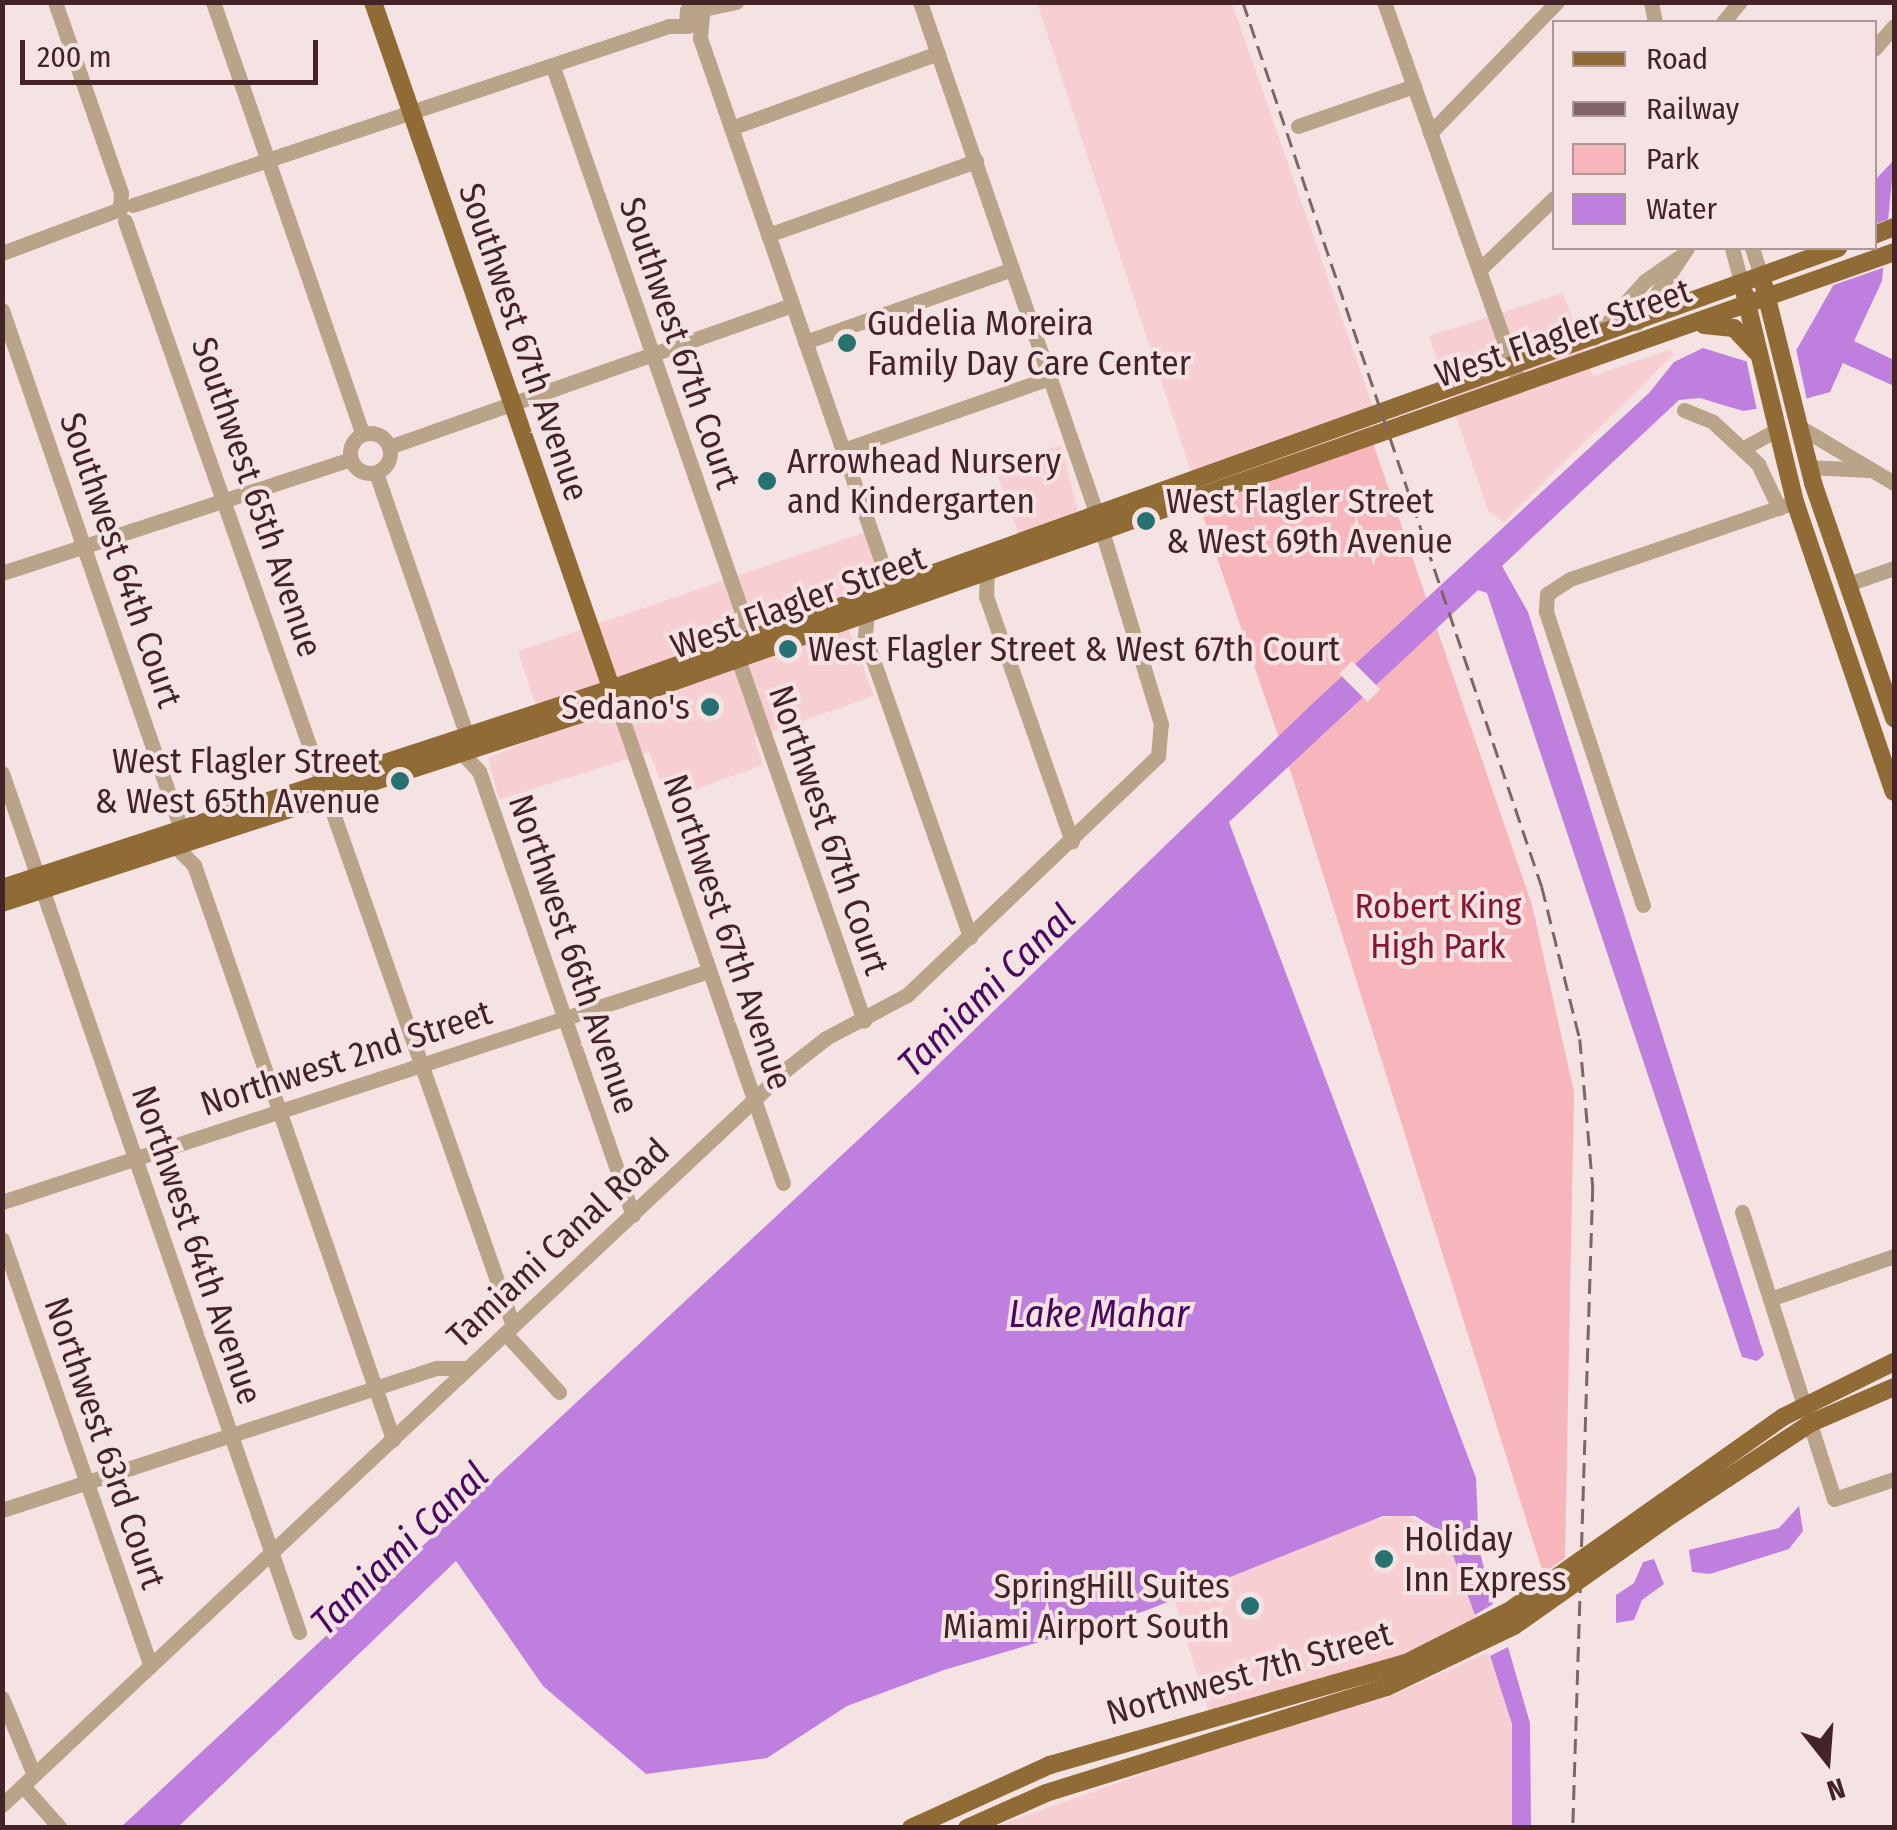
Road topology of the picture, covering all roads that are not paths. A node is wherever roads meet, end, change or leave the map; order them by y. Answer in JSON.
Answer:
{"nodes":[{"id":1,"x":55,"y":2,"type":"edge"},
{"id":2,"x":214,"y":2,"type":"edge"},
{"id":3,"x":373,"y":2,"type":"edge"},
{"id":4,"x":736,"y":2,"type":"edge"},
{"id":5,"x":920,"y":2,"type":"edge"},
{"id":6,"x":1384,"y":2,"type":"edge"},
{"id":7,"x":1557,"y":2,"type":"edge"},
{"id":8,"x":694,"y":16,"type":"edge"},
{"id":9,"x":1894,"y":26,"type":"edge"},
{"id":10,"x":1877,"y":45,"type":"edge"},
{"id":11,"x":938,"y":53,"type":"junction"},
{"id":12,"x":553,"y":67,"type":"junction"},
{"id":13,"x":1414,"y":86,"type":"junction"},
{"id":14,"x":412,"y":116,"type":"junction"},
{"id":15,"x":1298,"y":126,"type":"dead end"},
{"id":16,"x":731,"y":128,"type":"junction"},
{"id":17,"x":1430,"y":133,"type":"junction"},
{"id":18,"x":976,"y":161,"type":"junction"},
{"id":19,"x":270,"y":164,"type":"junction"},
{"id":20,"x":1552,"y":200,"type":"edge"},
{"id":21,"x":128,"y":212,"type":"junction"},
{"id":22,"x":768,"y":235,"type":"junction"},
{"id":23,"x":1733,"y":250,"type":"edge"},
{"id":24,"x":1753,"y":250,"type":"edge"},
{"id":25,"x":1832,"y":250,"type":"edge"},
{"id":26,"x":1894,"y":252,"type":"edge"},
{"id":27,"x":2,"y":253,"type":"edge"},
{"id":28,"x":1682,"y":253,"type":"edge"},
{"id":29,"x":1012,"y":269,"type":"junction"},
{"id":30,"x":1479,"y":270,"type":"junction"},
{"id":31,"x":1762,"y":276,"type":"junction"},
{"id":32,"x":1744,"y":294,"type":"junction"},
{"id":33,"x":1767,"y":296,"type":"junction"},
{"id":34,"x":792,"y":305,"type":"junction"},
{"id":35,"x":2,"y":310,"type":"edge"},
{"id":36,"x":1637,"y":323,"type":"junction"},
{"id":37,"x":1688,"y":326,"type":"junction"},
{"id":38,"x":1593,"y":339,"type":"junction"},
{"id":39,"x":805,"y":342,"type":"junction"},
{"id":40,"x":1756,"y":352,"type":"junction"},
{"id":41,"x":653,"y":355,"type":"junction"},
{"id":42,"x":1517,"y":375,"type":"junction"},
{"id":43,"x":1050,"y":378,"type":"junction"},
{"id":44,"x":512,"y":406,"type":"junction"},
{"id":45,"x":1684,"y":410,"type":"dead end"},
{"id":46,"x":1797,"y":418,"type":"junction"},
{"id":47,"x":1772,"y":423,"type":"junction"},
{"id":48,"x":363,"y":434,"type":"junction"},
{"id":49,"x":389,"y":448,"type":"junction"},
{"id":50,"x":1742,"y":449,"type":"junction"},
{"id":51,"x":843,"y":450,"type":"junction"},
{"id":52,"x":350,"y":459,"type":"junction"},
{"id":53,"x":1808,"y":467,"type":"junction"},
{"id":54,"x":1868,"y":470,"type":"junction"},
{"id":55,"x":376,"y":473,"type":"junction"},
{"id":56,"x":1894,"y":483,"type":"edge"},
{"id":57,"x":1817,"y":495,"type":"junction"},
{"id":58,"x":226,"y":500,"type":"junction"},
{"id":59,"x":1787,"y":505,"type":"junction"},
{"id":60,"x":1098,"y":521,"type":"junction"},
{"id":61,"x":84,"y":546,"type":"junction"},
{"id":62,"x":1894,"y":568,"type":"edge"},
{"id":63,"x":987,"y":570,"type":"junction"},
{"id":64,"x":2,"y":573,"type":"edge"},
{"id":65,"x":967,"y":577,"type":"junction"},
{"id":66,"x":1848,"y":584,"type":"junction"},
{"id":67,"x":891,"y":588,"type":"junction"},
{"id":68,"x":1824,"y":592,"type":"junction"},
{"id":69,"x":986,"y":596,"type":"junction"},
{"id":70,"x":867,"y":612,"type":"junction"},
{"id":71,"x":846,"y":620,"type":"junction"},
{"id":72,"x":865,"y":637,"type":"junction"},
{"id":73,"x":751,"y":638,"type":"junction"},
{"id":74,"x":738,"y":659,"type":"junction"},
{"id":75,"x":613,"y":695,"type":"junction"},
{"id":76,"x":1894,"y":717,"type":"edge"},
{"id":77,"x":1871,"y":725,"type":"junction"},
{"id":78,"x":470,"y":745,"type":"junction"},
{"id":79,"x":2,"y":773,"type":"edge"},
{"id":80,"x":326,"y":789,"type":"junction"},
{"id":81,"x":1894,"y":792,"type":"edge"},
{"id":82,"x":185,"y":838,"type":"junction"},
{"id":83,"x":1072,"y":841,"type":"junction"},
{"id":84,"x":40,"y":883,"type":"junction"},
{"id":85,"x":2,"y":888,"type":"edge"},
{"id":86,"x":2,"y":903,"type":"edge"},
{"id":87,"x":1643,"y":904,"type":"dead end"},
{"id":88,"x":970,"y":937,"type":"junction"},
{"id":89,"x":709,"y":971,"type":"junction"},
{"id":90,"x":565,"y":1018,"type":"junction"},
{"id":91,"x":864,"y":1021,"type":"junction"},
{"id":92,"x":422,"y":1066,"type":"junction"},
{"id":93,"x":754,"y":1101,"type":"junction"},
{"id":94,"x":280,"y":1112,"type":"junction"},
{"id":95,"x":135,"y":1159,"type":"junction"},
{"id":96,"x":782,"y":1183,"type":"dead end"},
{"id":97,"x":2,"y":1202,"type":"edge"},
{"id":98,"x":1742,"y":1212,"type":"dead end"},
{"id":99,"x":633,"y":1214,"type":"junction"},
{"id":100,"x":2,"y":1239,"type":"edge"},
{"id":101,"x":1894,"y":1256,"type":"edge"},
{"id":102,"x":1770,"y":1300,"type":"junction"},
{"id":103,"x":509,"y":1330,"type":"junction"},
{"id":104,"x":1894,"y":1362,"type":"edge"},
{"id":105,"x":468,"y":1368,"type":"junction"},
{"id":106,"x":376,"y":1388,"type":"junction"},
{"id":107,"x":1894,"y":1388,"type":"edge"},
{"id":108,"x":559,"y":1392,"type":"dead end"},
{"id":109,"x":1804,"y":1404,"type":"junction"},
{"id":110,"x":1811,"y":1423,"type":"junction"},
{"id":111,"x":231,"y":1435,"type":"junction"},
{"id":112,"x":393,"y":1439,"type":"junction"},
{"id":113,"x":1894,"y":1478,"type":"edge"},
{"id":114,"x":86,"y":1482,"type":"junction"},
{"id":115,"x":1668,"y":1508,"type":"junction"},
{"id":116,"x":2,"y":1510,"type":"edge"},
{"id":117,"x":271,"y":1553,"type":"junction"},
{"id":118,"x":1512,"y":1619,"type":"junction"},
{"id":119,"x":299,"y":1632,"type":"dead end"},
{"id":120,"x":150,"y":1666,"type":"junction"},
{"id":121,"x":2,"y":1698,"type":"edge"},
{"id":122,"x":29,"y":1780,"type":"junction"},
{"id":123,"x":2,"y":1805,"type":"edge"},
{"id":124,"x":60,"y":1828,"type":"edge"},
{"id":125,"x":911,"y":1828,"type":"edge"},
{"id":126,"x":967,"y":1828,"type":"edge"}],
"edges":[{"from":1,"to":21,"type":"street","name":"Southwest 65th Avenue"},
{"from":2,"to":19,"type":"street"},
{"from":3,"to":14,"type":"main road","name":"Southwest 67th Avenue"},
{"from":4,"to":8,"type":"street"},
{"from":5,"to":11,"type":"street"},
{"from":6,"to":13,"type":"street"},
{"from":7,"to":17,"type":"street"},
{"from":8,"to":12,"type":"street"},
{"from":8,"to":16,"type":"street"},
{"from":9,"to":10,"type":"street"},
{"from":11,"to":16,"type":"street"},
{"from":11,"to":18,"type":"street"},
{"from":12,"to":14,"type":"street"},
{"from":12,"to":41,"type":"street","name":"Southwest 67th Court"},
{"from":13,"to":15,"type":"street"},
{"from":13,"to":17,"type":"street"},
{"from":14,"to":19,"type":"street"},
{"from":14,"to":44,"type":"main road","name":"Southwest 67th Avenue"},
{"from":16,"to":22,"type":"street"},
{"from":17,"to":30,"type":"street"},
{"from":18,"to":22,"type":"street"},
{"from":18,"to":29,"type":"street"},
{"from":19,"to":21,"type":"street"},
{"from":19,"to":48,"type":"street"},
{"from":20,"to":30,"type":"street"},
{"from":21,"to":27,"type":"street"},
{"from":21,"to":58,"type":"street","name":"Southwest 65th Avenue"},
{"from":22,"to":34,"type":"street"},
{"from":23,"to":32,"type":"street"},
{"from":24,"to":31,"type":"street"},
{"from":25,"to":31,"type":"main road","name":"West Flagler Street"},
{"from":26,"to":33,"type":"main road","name":"West Flagler Street"},
{"from":28,"to":36,"type":"street"},
{"from":28,"to":38,"type":"street"},
{"from":29,"to":39,"type":"street"},
{"from":29,"to":43,"type":"street"},
{"from":30,"to":42,"type":"street"},
{"from":31,"to":32,"type":"main road","name":"West Flagler Street"},
{"from":31,"to":33,"type":"main road"},
{"from":32,"to":33,"type":"main road","name":"West Flagler Street"},
{"from":32,"to":36,"type":"main road","name":"West Flagler Street"},
{"from":32,"to":37,"type":"main road","name":"West Flagler Street"},
{"from":32,"to":40,"type":"main road"},
{"from":33,"to":46,"type":"main road"},
{"from":34,"to":39,"type":"street"},
{"from":34,"to":41,"type":"street"},
{"from":35,"to":61,"type":"street","name":"Southwest 64th Court"},
{"from":36,"to":38,"type":"main road","name":"West Flagler Street"},
{"from":37,"to":40,"type":"main road"},
{"from":37,"to":42,"type":"main road","name":"West Flagler Street"},
{"from":38,"to":42,"type":"main road","name":"West Flagler Street"},
{"from":39,"to":51,"type":"street"},
{"from":40,"to":47,"type":"main road"},
{"from":41,"to":44,"type":"street"},
{"from":41,"to":73,"type":"street","name":"Southwest 67th Court"},
{"from":42,"to":60,"type":"main road","name":"West Flagler Street"},
{"from":43,"to":51,"type":"street"},
{"from":43,"to":60,"type":"street"},
{"from":44,"to":49,"type":"street"},
{"from":44,"to":75,"type":"main road","name":"Southwest 67th Avenue"},
{"from":45,"to":50,"type":"street"},
{"from":46,"to":53,"type":"main road"},
{"from":46,"to":54,"type":"street"},
{"from":47,"to":50,"type":"street"},
{"from":47,"to":59,"type":"main road"},
{"from":48,"to":49,"type":"street"},
{"from":48,"to":52,"type":"street"},
{"from":49,"to":55,"type":"street"},
{"from":50,"to":59,"type":"street"},
{"from":51,"to":67,"type":"street"},
{"from":52,"to":55,"type":"street"},
{"from":52,"to":58,"type":"street"},
{"from":53,"to":54,"type":"street"},
{"from":53,"to":57,"type":"main road"},
{"from":54,"to":56,"type":"street"},
{"from":55,"to":78,"type":"street"},
{"from":57,"to":59,"type":"main road"},
{"from":57,"to":66,"type":"main road"},
{"from":58,"to":61,"type":"street"},
{"from":58,"to":80,"type":"street","name":"Southwest 65th Avenue"},
{"from":59,"to":68,"type":"main road"},
{"from":59,"to":87,"type":"street"},
{"from":60,"to":63,"type":"main road","name":"West Flagler Street"},
{"from":60,"to":67,"type":"main road","name":"West Flagler Street"},
{"from":60,"to":83,"type":"street","name":"Tamiami Canal Road"},
{"from":61,"to":64,"type":"street"},
{"from":61,"to":82,"type":"street","name":"Southwest 64th Court"},
{"from":62,"to":66,"type":"street"},
{"from":63,"to":65,"type":"main road","name":"West Flagler Street"},
{"from":63,"to":69,"type":"street"},
{"from":65,"to":69,"type":"street"},
{"from":65,"to":70,"type":"main road","name":"West Flagler Street"},
{"from":66,"to":68,"type":"main road"},
{"from":66,"to":76,"type":"main road"},
{"from":67,"to":73,"type":"main road","name":"West Flagler Street"},
{"from":68,"to":77,"type":"main road"},
{"from":69,"to":83,"type":"street"},
{"from":70,"to":71,"type":"main road","name":"West Flagler Street"},
{"from":70,"to":72,"type":"street"},
{"from":71,"to":72,"type":"street"},
{"from":71,"to":74,"type":"main road","name":"West Flagler Street"},
{"from":72,"to":88,"type":"street"},
{"from":73,"to":75,"type":"main road","name":"West Flagler Street"},
{"from":74,"to":75,"type":"main road","name":"West Flagler Street"},
{"from":74,"to":91,"type":"street","name":"Northwest 67th Court"},
{"from":75,"to":78,"type":"main road","name":"West Flagler Street"},
{"from":75,"to":89,"type":"street","name":"Northwest 67th Avenue"},
{"from":76,"to":77,"type":"main road"},
{"from":77,"to":81,"type":"main road"},
{"from":78,"to":80,"type":"main road","name":"West Flagler Street"},
{"from":78,"to":90,"type":"street","name":"Northwest 66th Avenue"},
{"from":79,"to":84,"type":"street","name":"Northwest 64th Avenue"},
{"from":80,"to":82,"type":"main road","name":"West Flagler Street"},
{"from":80,"to":92,"type":"street","name":"Southwest 65th Avenue"},
{"from":82,"to":84,"type":"main road","name":"West Flagler Street"},
{"from":82,"to":94,"type":"street"},
{"from":83,"to":88,"type":"street","name":"Tamiami Canal Road"},
{"from":84,"to":85,"type":"main road","name":"West Flagler Street"},
{"from":84,"to":86,"type":"main road","name":"West Flagler Street"},
{"from":84,"to":95,"type":"street","name":"Northwest 64th Avenue"},
{"from":88,"to":91,"type":"street","name":"Tamiami Canal Road"},
{"from":89,"to":90,"type":"street","name":"Northwest 2nd Street"},
{"from":89,"to":93,"type":"street","name":"Northwest 67th Avenue"},
{"from":90,"to":92,"type":"street","name":"Northwest 2nd Street"},
{"from":90,"to":99,"type":"street","name":"Northwest 66th Avenue"},
{"from":91,"to":93,"type":"street","name":"Tamiami Canal Road"},
{"from":92,"to":94,"type":"street","name":"Northwest 2nd Street"},
{"from":92,"to":103,"type":"street","name":"Southwest 65th Avenue"},
{"from":93,"to":96,"type":"street","name":"Northwest 67th Avenue"},
{"from":93,"to":99,"type":"street","name":"Tamiami Canal Road"},
{"from":94,"to":95,"type":"street","name":"Northwest 2nd Street"},
{"from":94,"to":106,"type":"street"},
{"from":95,"to":97,"type":"street","name":"Northwest 2nd Street"},
{"from":95,"to":111,"type":"street","name":"Northwest 64th Avenue"},
{"from":98,"to":102,"type":"street"},
{"from":99,"to":103,"type":"street","name":"Tamiami Canal Road"},
{"from":100,"to":114,"type":"street","name":"Northwest 63rd Court"},
{"from":101,"to":102,"type":"street"},
{"from":102,"to":109,"type":"street"},
{"from":103,"to":105,"type":"street","name":"Tamiami Canal Road"},
{"from":103,"to":108,"type":"street"},
{"from":104,"to":109,"type":"main road","name":"Northwest 7th Street"},
{"from":105,"to":106,"type":"street"},
{"from":105,"to":112,"type":"street","name":"Tamiami Canal Road"},
{"from":106,"to":111,"type":"street"},
{"from":106,"to":112,"type":"street"},
{"from":107,"to":110,"type":"main road","name":"Northwest 7th Street"},
{"from":109,"to":110,"type":"street"},
{"from":109,"to":115,"type":"main road","name":"Northwest 7th Street"},
{"from":110,"to":113,"type":"street"},
{"from":110,"to":115,"type":"main road","name":"Northwest 7th Street"},
{"from":111,"to":114,"type":"street"},
{"from":111,"to":117,"type":"street","name":"Northwest 64th Avenue"},
{"from":112,"to":117,"type":"street","name":"Tamiami Canal Road"},
{"from":114,"to":116,"type":"street"},
{"from":114,"to":120,"type":"street","name":"Northwest 63rd Court"},
{"from":115,"to":118,"type":"main road","name":"Northwest 7th Street","bridge":true},
{"from":117,"to":119,"type":"street","name":"Northwest 64th Avenue"},
{"from":117,"to":120,"type":"street","name":"Tamiami Canal Road"},
{"from":118,"to":125,"type":"main road","name":"Northwest 7th Street"},
{"from":118,"to":126,"type":"main road","name":"Northwest 7th Street"},
{"from":120,"to":122,"type":"street","name":"Tamiami Canal Road"},
{"from":121,"to":122,"type":"street"},
{"from":122,"to":123,"type":"street","name":"Tamiami Canal Road"},
{"from":122,"to":124,"type":"street"}]}
